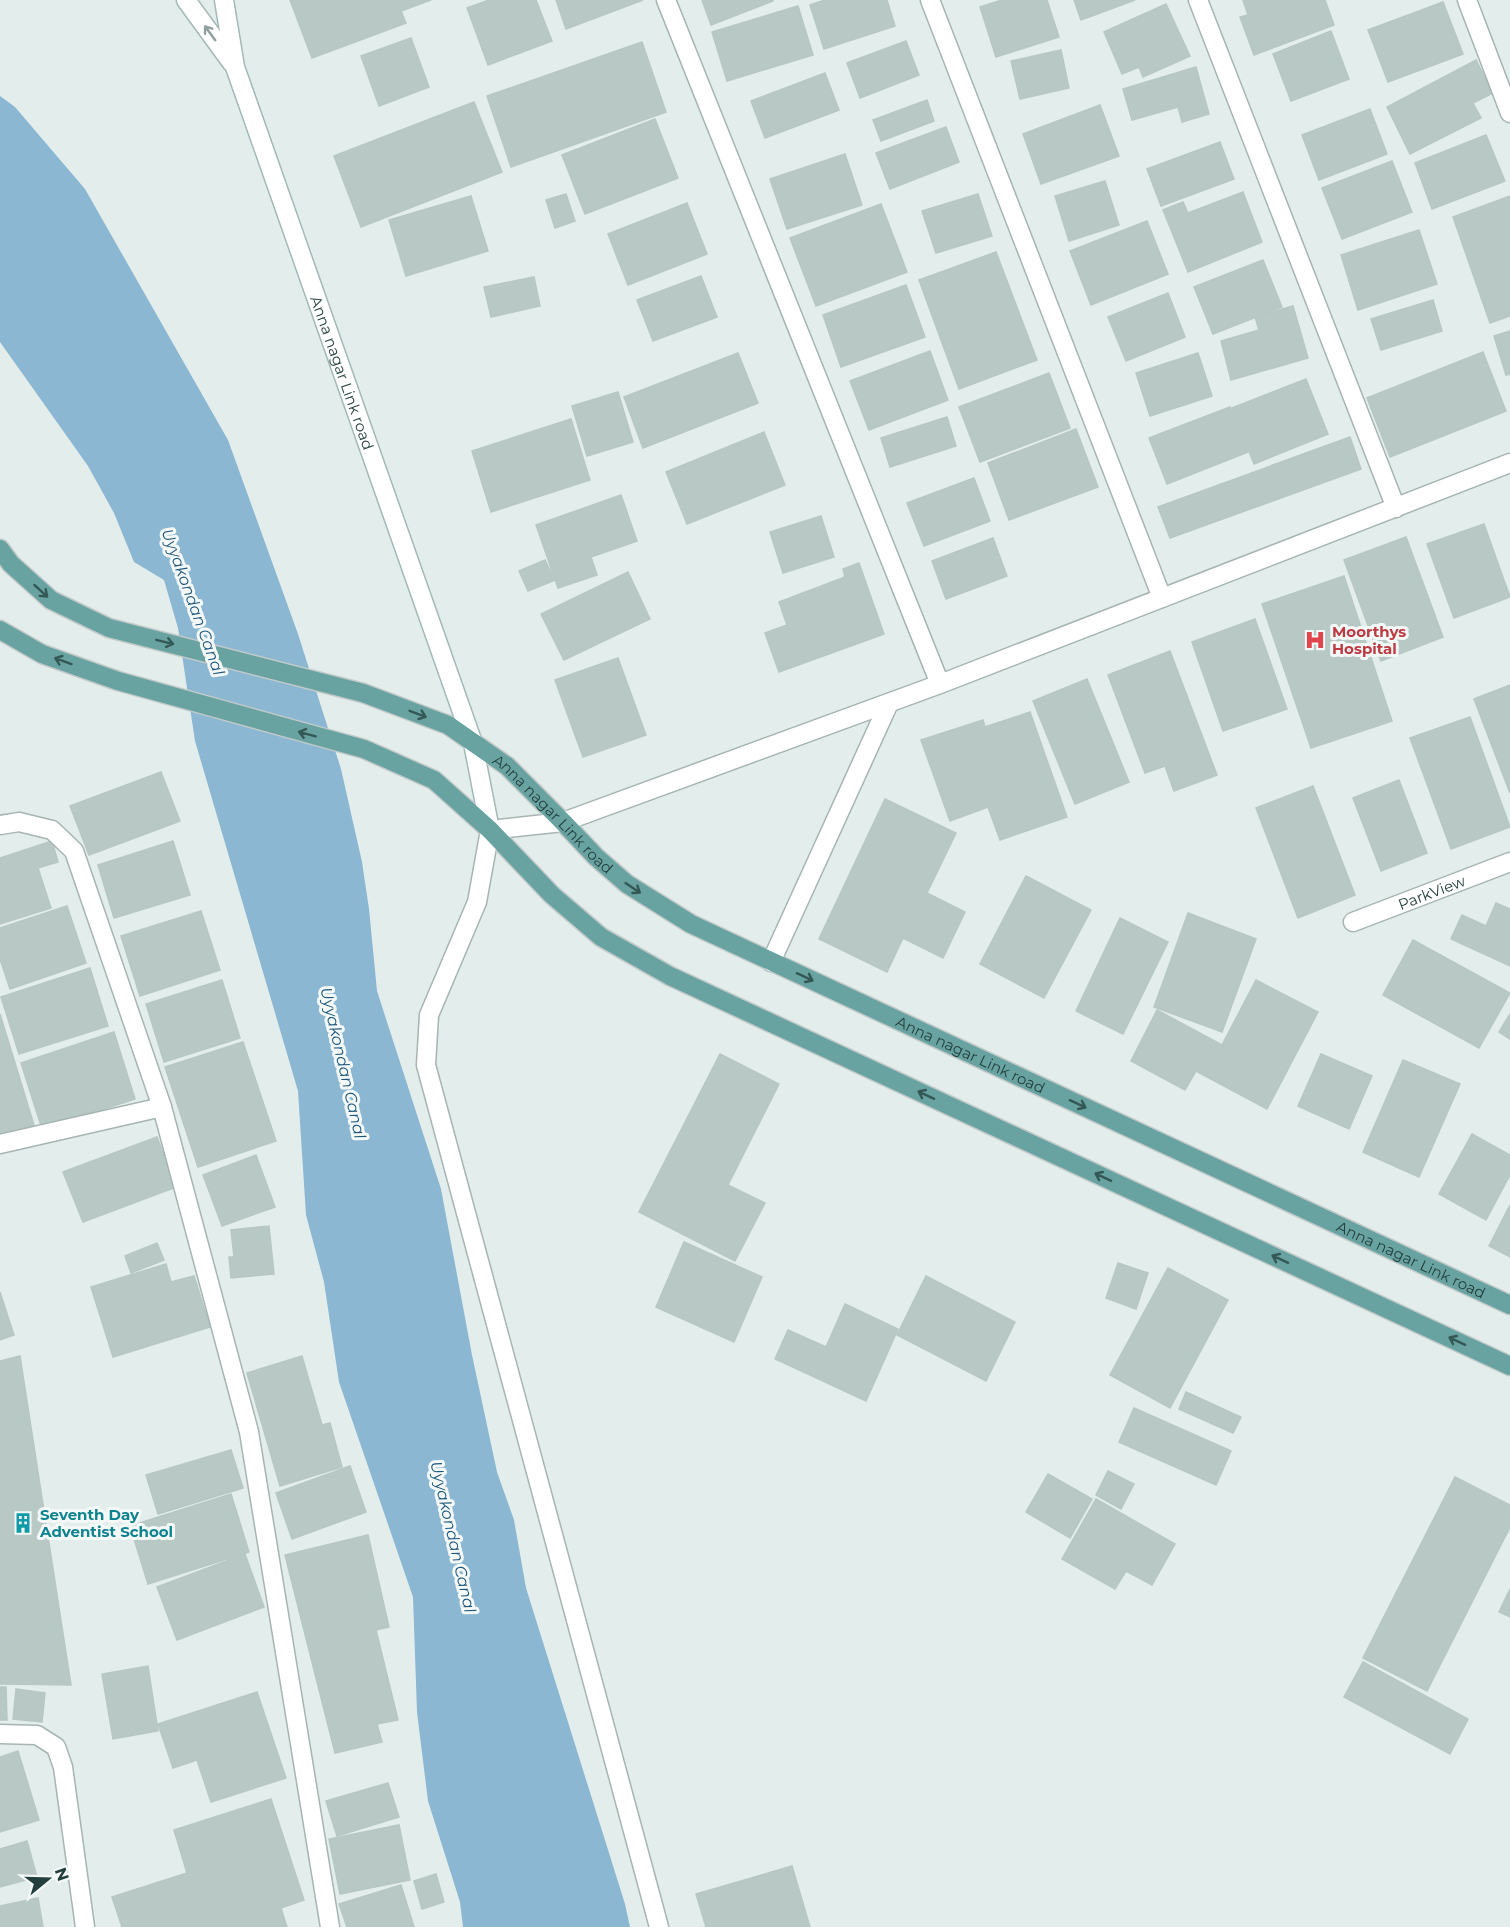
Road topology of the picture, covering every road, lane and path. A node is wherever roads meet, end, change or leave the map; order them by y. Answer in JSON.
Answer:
{"nodes":[{"id":1,"x":186,"y":0,"type":"edge"},
{"id":2,"x":224,"y":0,"type":"edge"},
{"id":3,"x":666,"y":0,"type":"edge"},
{"id":4,"x":930,"y":0,"type":"edge"},
{"id":5,"x":1198,"y":0,"type":"edge"},
{"id":6,"x":1467,"y":0,"type":"edge"},
{"id":7,"x":235,"y":67,"type":"junction"},
{"id":8,"x":1510,"y":113,"type":"edge"},
{"id":9,"x":1510,"y":463,"type":"edge"},
{"id":10,"x":1396,"y":508,"type":"junction"},
{"id":11,"x":0,"y":549,"type":"edge"},
{"id":12,"x":1162,"y":598,"type":"junction"},
{"id":13,"x":0,"y":630,"type":"edge"},
{"id":14,"x":940,"y":684,"type":"junction"},
{"id":15,"x":890,"y":703,"type":"junction"},
{"id":16,"x":472,"y":743,"type":"junction"},
{"id":17,"x":563,"y":822,"type":"junction"},
{"id":18,"x":0,"y":825,"type":"edge"},
{"id":19,"x":490,"y":830,"type":"junction"},
{"id":20,"x":1510,"y":862,"type":"edge"},
{"id":21,"x":1353,"y":922,"type":"dead end"},
{"id":22,"x":771,"y":962,"type":"junction"},
{"id":23,"x":162,"y":1107,"type":"junction"},
{"id":24,"x":0,"y":1144,"type":"edge"},
{"id":25,"x":1510,"y":1305,"type":"edge"},
{"id":26,"x":1510,"y":1365,"type":"edge"},
{"id":27,"x":0,"y":1734,"type":"edge"},
{"id":28,"x":86,"y":1927,"type":"edge"},
{"id":29,"x":330,"y":1927,"type":"edge"},
{"id":30,"x":659,"y":1927,"type":"edge"}],
"edges":[{"from":7,"to":1,"type":"street","one_way":true},
{"from":2,"to":7,"type":"street","name":"Anna nagar Link road"},
{"from":3,"to":14,"type":"street"},
{"from":4,"to":12,"type":"street"},
{"from":5,"to":10,"type":"street"},
{"from":6,"to":8,"type":"street"},
{"from":7,"to":16,"type":"street","name":"Anna nagar Link road"},
{"from":9,"to":10,"type":"street"},
{"from":10,"to":12,"type":"street"},
{"from":11,"to":16,"type":"main road","name":"Anna nagar Link road","one_way":true},
{"from":12,"to":14,"type":"street"},
{"from":19,"to":13,"type":"main road","one_way":true},
{"from":14,"to":15,"type":"street"},
{"from":15,"to":17,"type":"street"},
{"from":15,"to":22,"type":"street"},
{"from":16,"to":17,"type":"main road","name":"Anna nagar Link road"},
{"from":16,"to":19,"type":"street","name":"Anna nagar Link road"},
{"from":17,"to":19,"type":"street"},
{"from":17,"to":22,"type":"main road","name":"Anna nagar Link road","one_way":true},
{"from":18,"to":23,"type":"street"},
{"from":26,"to":19,"type":"main road","one_way":true},
{"from":19,"to":30,"type":"street"},
{"from":20,"to":21,"type":"street","name":"ParkView"},
{"from":22,"to":25,"type":"main road","name":"Anna nagar Link road","one_way":true},
{"from":23,"to":24,"type":"street"},
{"from":23,"to":29,"type":"street"},
{"from":27,"to":28,"type":"street"}]}
